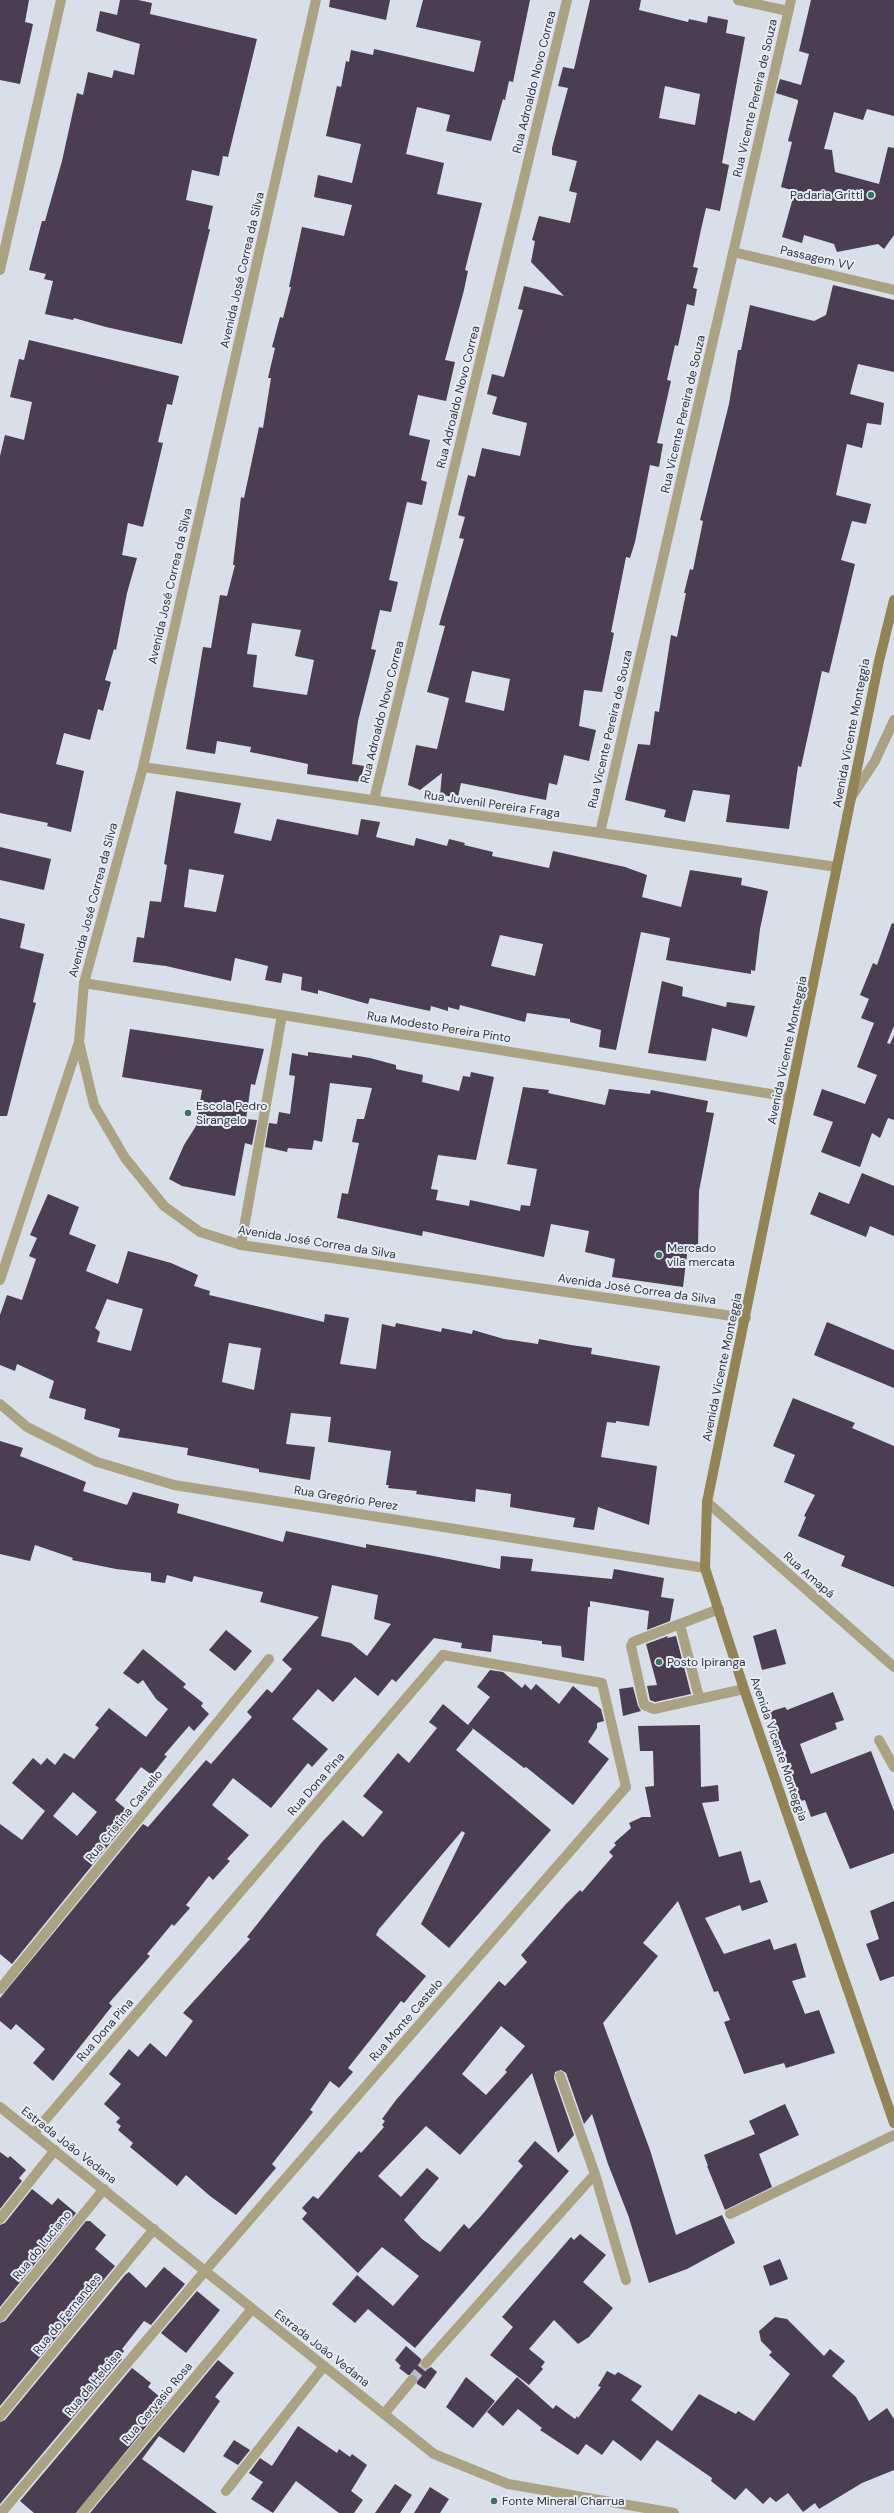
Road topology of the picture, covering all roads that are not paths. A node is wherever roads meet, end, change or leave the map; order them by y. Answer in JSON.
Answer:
{"nodes":[{"id":1,"x":61,"y":0,"type":"edge"},
{"id":2,"x":316,"y":0,"type":"edge"},
{"id":3,"x":567,"y":0,"type":"edge"},
{"id":4,"x":738,"y":0,"type":"edge"},
{"id":5,"x":791,"y":0,"type":"edge"},
{"id":6,"x":788,"y":11,"type":"junction"},
{"id":7,"x":734,"y":252,"type":"junction"},
{"id":8,"x":0,"y":270,"type":"edge"},
{"id":9,"x":894,"y":290,"type":"edge"},
{"id":10,"x":894,"y":600,"type":"edge"},
{"id":11,"x":894,"y":720,"type":"edge"},
{"id":12,"x":143,"y":767,"type":"junction"},
{"id":13,"x":852,"y":796,"type":"junction"},
{"id":14,"x":374,"y":800,"type":"junction"},
{"id":15,"x":600,"y":833,"type":"junction"},
{"id":16,"x":837,"y":867,"type":"junction"},
{"id":17,"x":84,"y":984,"type":"junction"},
{"id":18,"x":282,"y":1015,"type":"junction"},
{"id":19,"x":79,"y":1042,"type":"junction"},
{"id":20,"x":790,"y":1097,"type":"junction"},
{"id":21,"x":241,"y":1245,"type":"junction"},
{"id":22,"x":0,"y":1280,"type":"edge"},
{"id":23,"x":746,"y":1318,"type":"junction"},
{"id":24,"x":0,"y":1404,"type":"edge"},
{"id":25,"x":707,"y":1502,"type":"junction"},
{"id":26,"x":706,"y":1568,"type":"junction"},
{"id":27,"x":719,"y":1609,"type":"junction"},
{"id":28,"x":680,"y":1625,"type":"junction"},
{"id":29,"x":269,"y":1659,"type":"dead end"},
{"id":30,"x":894,"y":1667,"type":"edge"},
{"id":31,"x":744,"y":1688,"type":"junction"},
{"id":32,"x":699,"y":1698,"type":"junction"},
{"id":33,"x":879,"y":1740,"type":"dead end"},
{"id":34,"x":894,"y":1767,"type":"edge"},
{"id":35,"x":626,"y":1787,"type":"joint"},
{"id":36,"x":0,"y":1989,"type":"edge"},
{"id":37,"x":560,"y":2076,"type":"dead end"},
{"id":38,"x":2,"y":2112,"type":"edge"},
{"id":39,"x":894,"y":2123,"type":"edge"},
{"id":40,"x":34,"y":2133,"type":"junction"},
{"id":41,"x":894,"y":2135,"type":"edge"},
{"id":42,"x":55,"y":2150,"type":"junction"},
{"id":43,"x":596,"y":2174,"type":"junction"},
{"id":44,"x":104,"y":2189,"type":"junction"},
{"id":45,"x":730,"y":2214,"type":"dead end"},
{"id":46,"x":0,"y":2219,"type":"edge"},
{"id":47,"x":154,"y":2229,"type":"junction"},
{"id":48,"x":205,"y":2271,"type":"junction"},
{"id":49,"x":626,"y":2280,"type":"dead end"},
{"id":50,"x":252,"y":2309,"type":"junction"},
{"id":51,"x":0,"y":2317,"type":"edge"},
{"id":52,"x":426,"y":2363,"type":"tunnel mouth"},
{"id":53,"x":324,"y":2366,"type":"junction"},
{"id":54,"x":412,"y":2380,"type":"tunnel mouth"},
{"id":55,"x":384,"y":2414,"type":"junction"},
{"id":56,"x":0,"y":2416,"type":"edge"},
{"id":57,"x":226,"y":2491,"type":"dead end"},
{"id":58,"x":1,"y":2513,"type":"edge"},
{"id":59,"x":82,"y":2513,"type":"edge"},
{"id":60,"x":674,"y":2513,"type":"edge"}],
"edges":[{"from":1,"to":8,"type":"street"},
{"from":2,"to":12,"type":"street","name":"Avenida José Correa da Silva"},
{"from":3,"to":14,"type":"street","name":"Rua Adroaldo Novo Correa"},
{"from":4,"to":6,"type":"street"},
{"from":5,"to":6,"type":"street","name":"Rua Vicente Pereira de Souza"},
{"from":6,"to":7,"type":"street","name":"Rua Vicente Pereira de Souza"},
{"from":7,"to":9,"type":"street","name":"Passagem VV"},
{"from":7,"to":15,"type":"street","name":"Rua Vicente Pereira de Souza"},
{"from":10,"to":13,"type":"main road","name":"Avenida Vicente Monteggia"},
{"from":11,"to":13,"type":"street"},
{"from":12,"to":14,"type":"street","name":"Rua Juvenil Pereira Fraga"},
{"from":12,"to":17,"type":"street","name":"Avenida José Correa da Silva"},
{"from":13,"to":16,"type":"main road","name":"Avenida Vicente Monteggia"},
{"from":14,"to":15,"type":"street","name":"Rua Juvenil Pereira Fraga"},
{"from":15,"to":16,"type":"street","name":"Rua Juvenil Pereira Fraga"},
{"from":16,"to":20,"type":"main road","name":"Avenida Vicente Monteggia"},
{"from":17,"to":18,"type":"street","name":"Rua Modesto Pereira Pinto"},
{"from":17,"to":19,"type":"street","name":"Avenida José Correa da Silva"},
{"from":18,"to":20,"type":"street","name":"Rua Modesto Pereira Pinto"},
{"from":18,"to":21,"type":"street"},
{"from":19,"to":21,"type":"street","name":"Avenida José Correa da Silva"},
{"from":19,"to":22,"type":"street"},
{"from":20,"to":23,"type":"main road","name":"Avenida Vicente Monteggia"},
{"from":21,"to":23,"type":"street","name":"Avenida José Correa da Silva"},
{"from":23,"to":25,"type":"main road","name":"Avenida Vicente Monteggia"},
{"from":24,"to":26,"type":"street","name":"Rua Gregório Perez"},
{"from":25,"to":26,"type":"main road","name":"Avenida Vicente Monteggia"},
{"from":25,"to":30,"type":"street","name":"Rua Amapá"},
{"from":26,"to":27,"type":"main road","name":"Avenida Vicente Monteggia"},
{"from":27,"to":28,"type":"street"},
{"from":27,"to":31,"type":"main road","name":"Avenida Vicente Monteggia"},
{"from":28,"to":32,"type":"street"},
{"from":28,"to":32,"type":"street"},
{"from":29,"to":36,"type":"street","name":"Rua Cristina Castello"},
{"from":31,"to":32,"type":"street"},
{"from":31,"to":39,"type":"main road","name":"Avenida Vicente Monteggia"},
{"from":33,"to":34,"type":"street"},
{"from":35,"to":40,"type":"street","name":"Rua Dona Pina"},
{"from":35,"to":48,"type":"street","name":"Rua Monte Castelo"},
{"from":37,"to":43,"type":"street"},
{"from":38,"to":40,"type":"street","name":"Estrada João Vedana"},
{"from":40,"to":42,"type":"street","name":"Estrada João Vedana"},
{"from":41,"to":45,"type":"street"},
{"from":42,"to":44,"type":"street","name":"Estrada João Vedana"},
{"from":42,"to":46,"type":"street"},
{"from":43,"to":49,"type":"street"},
{"from":43,"to":52,"type":"street"},
{"from":44,"to":47,"type":"street","name":"Estrada João Vedana"},
{"from":44,"to":51,"type":"street","name":"Rua do Luciano"},
{"from":47,"to":48,"type":"street","name":"Estrada João Vedana"},
{"from":47,"to":56,"type":"street","name":"Rua do Fernandes"},
{"from":48,"to":50,"type":"street","name":"Estrada João Vedana"},
{"from":48,"to":58,"type":"street","name":"Rua da Heloisa"},
{"from":50,"to":53,"type":"street","name":"Estrada João Vedana"},
{"from":50,"to":59,"type":"street","name":"Rua Gervasio Rosa"},
{"from":53,"to":55,"type":"street","name":"Estrada João Vedana"},
{"from":53,"to":57,"type":"street"},
{"from":54,"to":55,"type":"street"},
{"from":55,"to":60,"type":"street","name":"Estrada João Vedana"}]}
